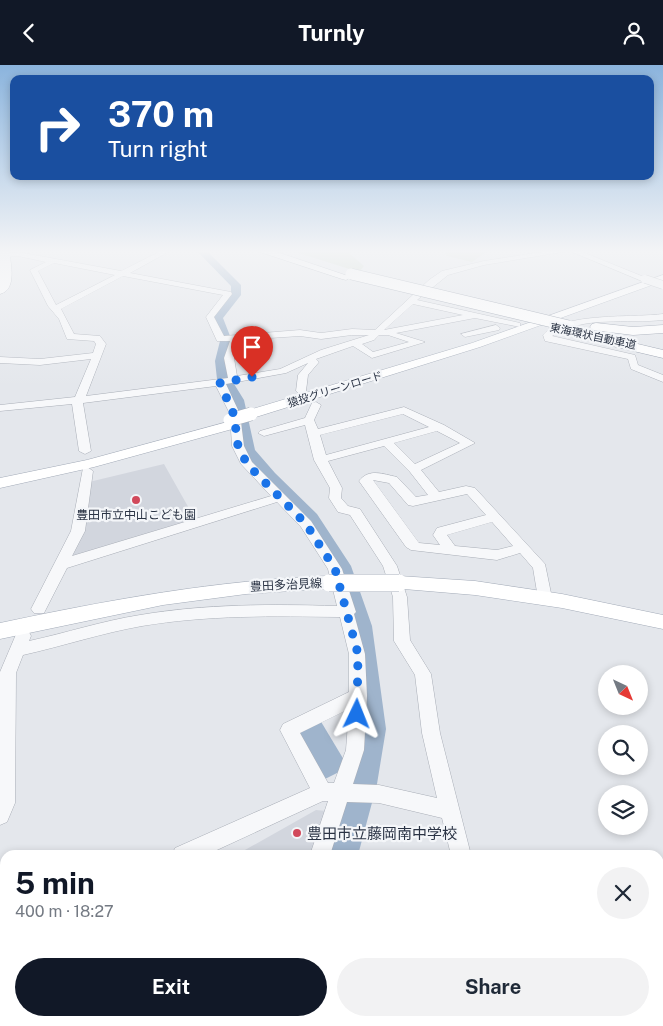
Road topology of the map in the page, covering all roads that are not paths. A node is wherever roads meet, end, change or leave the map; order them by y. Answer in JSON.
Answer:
{"nodes":[{"id":1,"x":47,"y":296,"type":"edge"},
{"id":2,"x":80,"y":296,"type":"edge"},
{"id":3,"x":227,"y":296,"type":"edge"},
{"id":4,"x":414,"y":296,"type":"junction"},
{"id":5,"x":439,"y":296,"type":"edge"},
{"id":6,"x":613,"y":296,"type":"edge"},
{"id":7,"x":628,"y":296,"type":"edge"},
{"id":8,"x":56,"y":308,"type":"junction"},
{"id":9,"x":478,"y":315,"type":"junction"},
{"id":10,"x":663,"y":317,"type":"edge"},
{"id":11,"x":461,"y":319,"type":"junction"},
{"id":12,"x":517,"y":325,"type":"dead end"},
{"id":13,"x":569,"y":326,"type":"junction"},
{"id":14,"x":496,"y":327,"type":"dead end"},
{"id":15,"x":663,"y":329,"type":"edge"},
{"id":16,"x":477,"y":331,"type":"junction"},
{"id":17,"x":381,"y":333,"type":"junction"},
{"id":18,"x":465,"y":334,"type":"dead end"},
{"id":19,"x":236,"y":338,"type":"junction"},
{"id":20,"x":355,"y":343,"type":"junction"},
{"id":21,"x":663,"y":346,"type":"edge"},
{"id":22,"x":663,"y":353,"type":"edge"},
{"id":23,"x":98,"y":355,"type":"junction"},
{"id":24,"x":310,"y":358,"type":"junction"},
{"id":25,"x":0,"y":359,"type":"edge"},
{"id":26,"x":663,"y":379,"type":"edge"},
{"id":27,"x":226,"y":381,"type":"junction"},
{"id":28,"x":303,"y":394,"type":"dead end"},
{"id":29,"x":80,"y":400,"type":"junction"},
{"id":30,"x":316,"y":405,"type":"dead end"},
{"id":31,"x":0,"y":408,"type":"edge"},
{"id":32,"x":251,"y":417,"type":"junction"},
{"id":33,"x":309,"y":420,"type":"junction"},
{"id":34,"x":440,"y":427,"type":"junction"},
{"id":35,"x":264,"y":433,"type":"dead end"},
{"id":36,"x":314,"y":433,"type":"junction"},
{"id":37,"x":387,"y":443,"type":"junction"},
{"id":38,"x":320,"y":460,"type":"junction"},
{"id":39,"x":85,"y":461,"type":"junction"},
{"id":40,"x":414,"y":469,"type":"junction"},
{"id":41,"x":0,"y":482,"type":"edge"},
{"id":42,"x":435,"y":496,"type":"junction"},
{"id":43,"x":281,"y":497,"type":"junction"},
{"id":44,"x":494,"y":517,"type":"junction"},
{"id":45,"x":522,"y":548,"type":"junction"},
{"id":46,"x":452,"y":551,"type":"junction"},
{"id":47,"x":63,"y":564,"type":"junction"},
{"id":48,"x":545,"y":598,"type":"junction"},
{"id":49,"x":39,"y":609,"type":"dead end"},
{"id":50,"x":348,"y":612,"type":"junction"},
{"id":51,"x":663,"y":622,"type":"edge"},
{"id":52,"x":0,"y":631,"type":"edge"},
{"id":53,"x":358,"y":696,"type":"junction"},
{"id":54,"x":337,"y":792,"type":"junction"},
{"id":55,"x":451,"y":811,"type":"junction"},
{"id":56,"x":0,"y":815,"type":"edge"},
{"id":57,"x":194,"y":850,"type":"edge"},
{"id":58,"x":321,"y":850,"type":"edge"},
{"id":59,"x":460,"y":850,"type":"edge"}],
"edges":[{"from":1,"to":8,"type":"street"},
{"from":2,"to":8,"type":"street"},
{"from":3,"to":19,"type":"street"},
{"from":4,"to":9,"type":"street"},
{"from":4,"to":13,"type":"highway","name":"東海環状自動車道","bridge":true},
{"from":4,"to":17,"type":"street"},
{"from":5,"to":13,"type":"highway","name":"東海環状自動車道"},
{"from":6,"to":32,"type":"main road","name":"猿投グリーンロード"},
{"from":7,"to":32,"type":"main road","name":"猿投グリーンロード"},
{"from":8,"to":23,"type":"street"},
{"from":9,"to":11,"type":"street"},
{"from":9,"to":12,"type":"street"},
{"from":10,"to":26,"type":"street"},
{"from":11,"to":16,"type":"street"},
{"from":11,"to":17,"type":"street"},
{"from":13,"to":15,"type":"highway"},
{"from":13,"to":21,"type":"highway","name":"東海環状自動車道"},
{"from":13,"to":22,"type":"highway"},
{"from":14,"to":16,"type":"street"},
{"from":16,"to":18,"type":"street"},
{"from":17,"to":19,"type":"street"},
{"from":17,"to":20,"type":"street"},
{"from":17,"to":20,"type":"street"},
{"from":19,"to":27,"type":"street"},
{"from":20,"to":24,"type":"street"},
{"from":23,"to":25,"type":"street"},
{"from":23,"to":29,"type":"street"},
{"from":24,"to":27,"type":"street"},
{"from":24,"to":28,"type":"street"},
{"from":27,"to":29,"type":"street"},
{"from":27,"to":43,"type":"street"},
{"from":29,"to":31,"type":"street"},
{"from":29,"to":39,"type":"street"},
{"from":30,"to":33,"type":"street"},
{"from":32,"to":39,"type":"main road","name":"猿投グリーンロード"},
{"from":33,"to":35,"type":"street"},
{"from":33,"to":36,"type":"street"},
{"from":34,"to":36,"type":"street"},
{"from":34,"to":37,"type":"street"},
{"from":34,"to":40,"type":"street"},
{"from":36,"to":38,"type":"street"},
{"from":37,"to":38,"type":"street"},
{"from":37,"to":40,"type":"street"},
{"from":38,"to":55,"type":"street"},
{"from":39,"to":41,"type":"main road","name":"猿投グリーンロード"},
{"from":39,"to":47,"type":"street"},
{"from":40,"to":42,"type":"street"},
{"from":42,"to":44,"type":"street"},
{"from":42,"to":46,"type":"street"},
{"from":43,"to":47,"type":"street"},
{"from":43,"to":50,"type":"street"},
{"from":44,"to":45,"type":"street"},
{"from":44,"to":46,"type":"street"},
{"from":45,"to":46,"type":"street"},
{"from":45,"to":48,"type":"street"},
{"from":47,"to":49,"type":"street"},
{"from":48,"to":51,"type":"main road","name":"豊田多治見線"},
{"from":48,"to":52,"type":"main road","name":"豊田多治見線","bridge":true},
{"from":50,"to":53,"type":"street"},
{"from":50,"to":56,"type":"street"},
{"from":53,"to":54,"type":"street"},
{"from":53,"to":54,"type":"street"},
{"from":54,"to":55,"type":"street"},
{"from":54,"to":57,"type":"street"},
{"from":54,"to":58,"type":"street"},
{"from":55,"to":59,"type":"street"}]}
